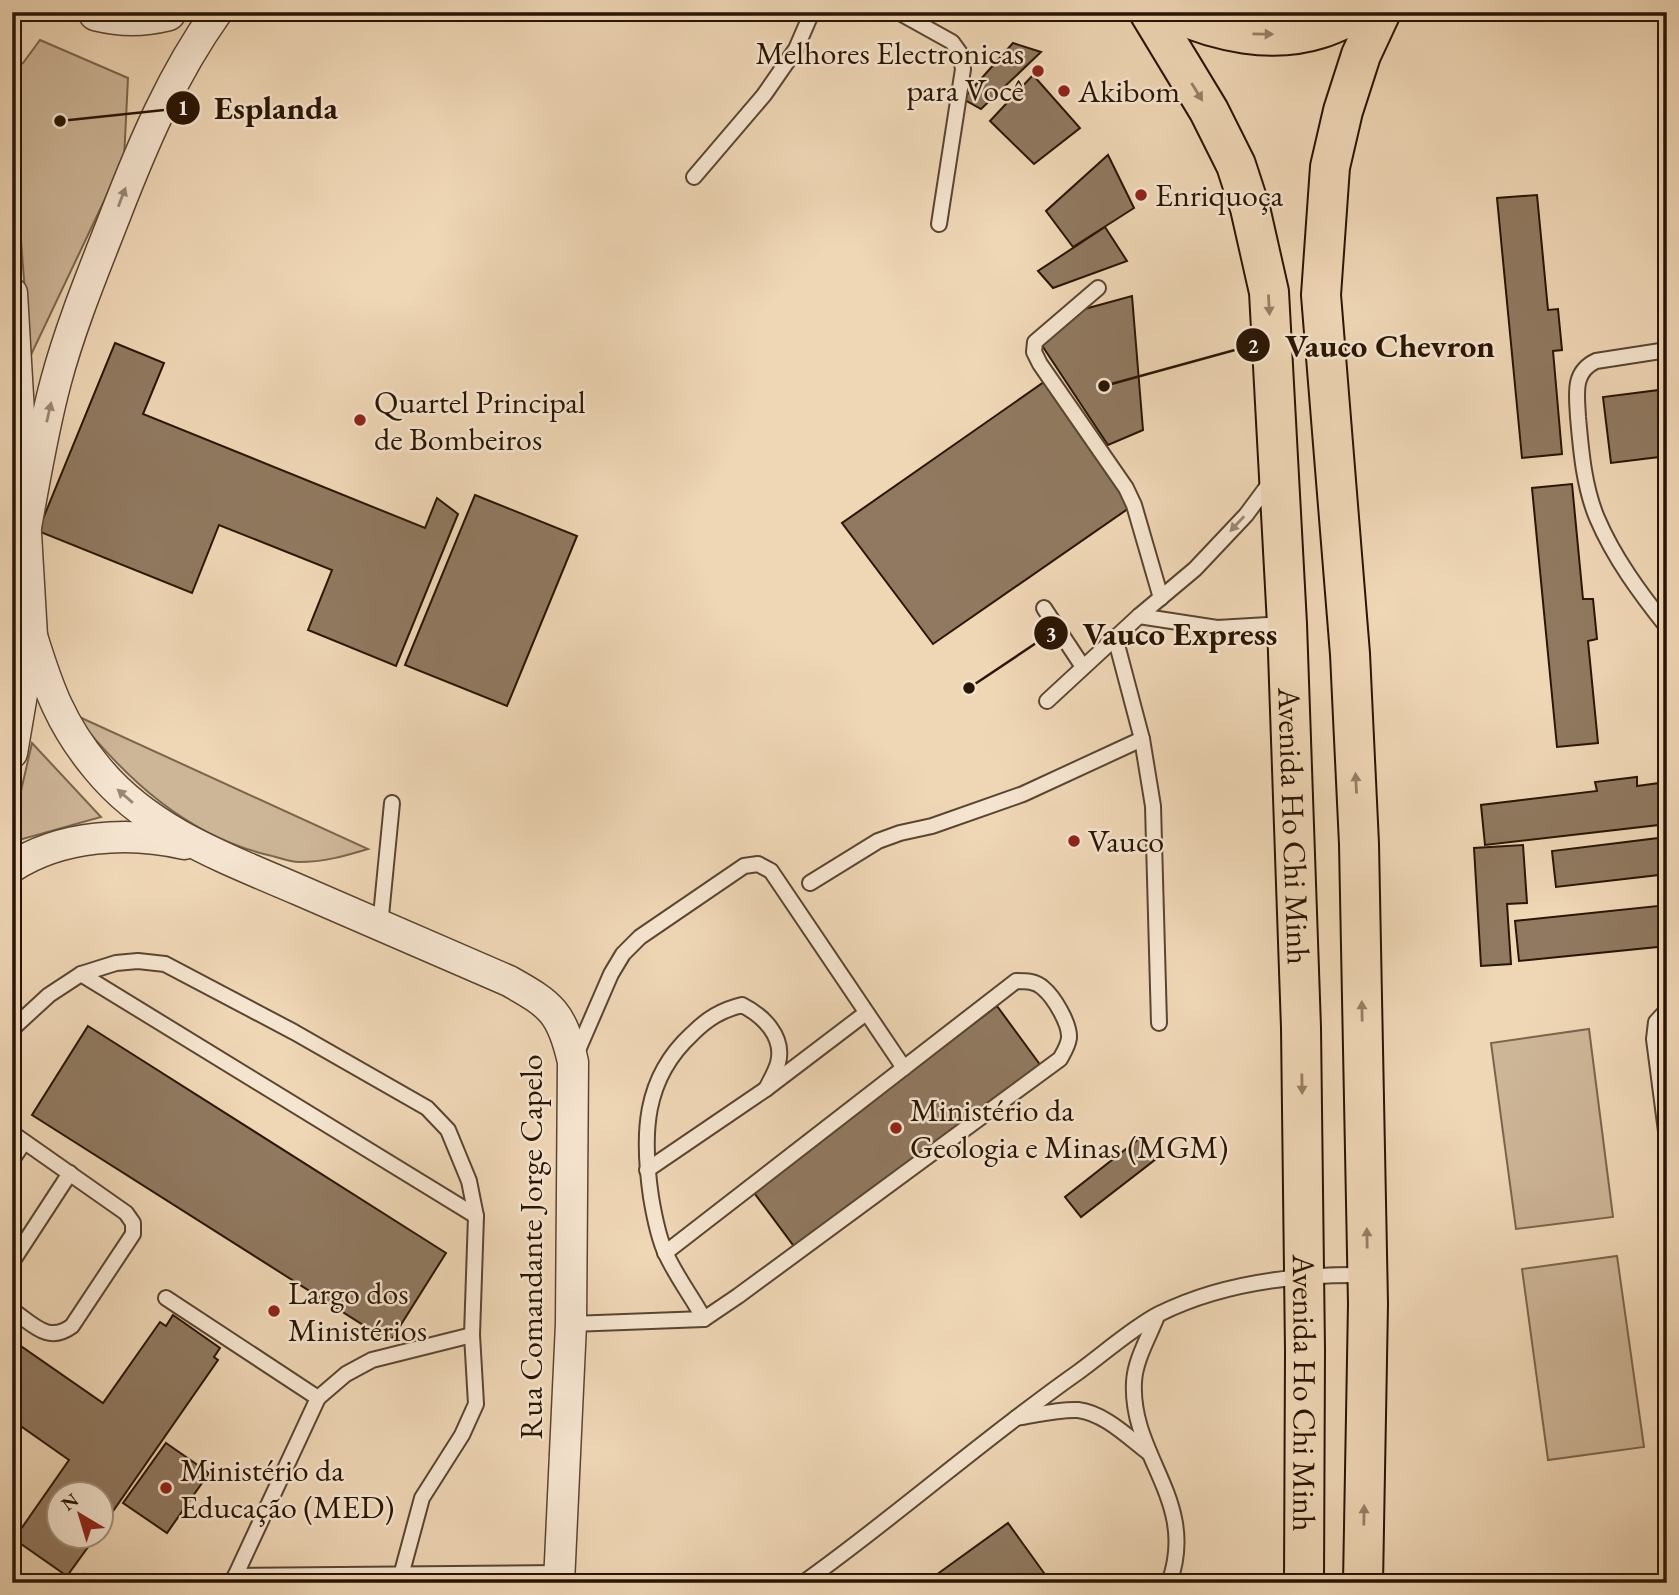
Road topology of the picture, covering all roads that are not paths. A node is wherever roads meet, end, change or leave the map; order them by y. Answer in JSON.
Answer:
{"nodes":[{"id":1,"x":97,"y":12,"type":"edge"},
{"id":2,"x":167,"y":12,"type":"edge"},
{"id":3,"x":217,"y":12,"type":"edge"},
{"id":4,"x":813,"y":12,"type":"edge"},
{"id":5,"x":898,"y":12,"type":"edge"},
{"id":6,"x":1149,"y":12,"type":"edge"},
{"id":7,"x":1173,"y":12,"type":"edge"},
{"id":8,"x":1359,"y":12,"type":"edge"},
{"id":9,"x":1381,"y":12,"type":"edge"},
{"id":10,"x":694,"y":177,"type":"dead end"},
{"id":11,"x":939,"y":224,"type":"dead end"},
{"id":12,"x":1098,"y":288,"type":"dead end"},
{"id":13,"x":12,"y":293,"type":"edge"},
{"id":14,"x":1667,"y":350,"type":"edge"},
{"id":15,"x":1279,"y":470,"type":"junction"},
{"id":16,"x":26,"y":527,"type":"junction"},
{"id":17,"x":1161,"y":598,"type":"junction"},
{"id":18,"x":1044,"y":608,"type":"dead end"},
{"id":19,"x":1139,"y":616,"type":"junction"},
{"id":20,"x":1287,"y":624,"type":"junction"},
{"id":21,"x":1667,"y":627,"type":"edge"},
{"id":22,"x":32,"y":636,"type":"junction"},
{"id":23,"x":1115,"y":637,"type":"junction"},
{"id":24,"x":1083,"y":667,"type":"junction"},
{"id":25,"x":1047,"y":701,"type":"dead end"},
{"id":26,"x":1142,"y":740,"type":"junction"},
{"id":27,"x":12,"y":753,"type":"edge"},
{"id":28,"x":392,"y":803,"type":"dead end"},
{"id":29,"x":202,"y":847,"type":"junction"},
{"id":30,"x":12,"y":867,"type":"edge"},
{"id":31,"x":810,"y":883,"type":"dead end"},
{"id":32,"x":380,"y":926,"type":"junction"},
{"id":33,"x":81,"y":974,"type":"junction"},
{"id":34,"x":1667,"y":1010,"type":"edge"},
{"id":35,"x":866,"y":1013,"type":"junction"},
{"id":36,"x":1159,"y":1023,"type":"dead end"},
{"id":37,"x":12,"y":1029,"type":"edge"},
{"id":38,"x":573,"y":1062,"type":"junction"},
{"id":39,"x":904,"y":1068,"type":"junction"},
{"id":40,"x":766,"y":1089,"type":"junction"},
{"id":41,"x":18,"y":1137,"type":"edge"},
{"id":42,"x":1667,"y":1139,"type":"edge"},
{"id":43,"x":12,"y":1160,"type":"edge"},
{"id":44,"x":647,"y":1170,"type":"junction"},
{"id":45,"x":70,"y":1173,"type":"junction"},
{"id":46,"x":476,"y":1216,"type":"junction"},
{"id":47,"x":665,"y":1253,"type":"junction"},
{"id":48,"x":12,"y":1262,"type":"edge"},
{"id":49,"x":1367,"y":1275,"type":"junction"},
{"id":50,"x":1305,"y":1277,"type":"junction"},
{"id":51,"x":166,"y":1298,"type":"dead end"},
{"id":52,"x":12,"y":1310,"type":"edge"},
{"id":53,"x":1157,"y":1315,"type":"junction"},
{"id":54,"x":704,"y":1319,"type":"junction"},
{"id":55,"x":571,"y":1324,"type":"junction"},
{"id":56,"x":472,"y":1335,"type":"junction"},
{"id":57,"x":318,"y":1398,"type":"junction"},
{"id":58,"x":1012,"y":1419,"type":"junction"},
{"id":59,"x":1149,"y":1453,"type":"junction"},
{"id":60,"x":559,"y":1578,"type":"edge"},
{"id":61,"x":233,"y":1579,"type":"edge"},
{"id":62,"x":400,"y":1579,"type":"edge"},
{"id":63,"x":803,"y":1583,"type":"edge"},
{"id":64,"x":1169,"y":1583,"type":"edge"},
{"id":65,"x":1304,"y":1583,"type":"edge"},
{"id":66,"x":1363,"y":1583,"type":"edge"}],
"edges":[{"from":1,"to":2,"type":"street"},
{"from":16,"to":3,"type":"street","one_way":true},
{"from":4,"to":10,"type":"lane"},
{"from":5,"to":11,"type":"lane"},
{"from":6,"to":15,"type":"main road","name":"Avenida Ho Chi Minh","one_way":true},
{"from":7,"to":8,"type":"main road","one_way":true},
{"from":49,"to":9,"type":"main road","name":"Avenida Ho Chi Minh","one_way":true},
{"from":12,"to":17,"type":"lane"},
{"from":13,"to":16,"type":"street"},
{"from":14,"to":21,"type":"lane"},
{"from":15,"to":17,"type":"lane","one_way":true},
{"from":15,"to":20,"type":"main road","name":"Avenida Ho Chi Minh"},
{"from":16,"to":22,"type":"street"},
{"from":17,"to":19,"type":"lane"},
{"from":18,"to":24,"type":"lane"},
{"from":19,"to":20,"type":"lane"},
{"from":19,"to":23,"type":"lane"},
{"from":20,"to":50,"type":"main road","name":"Avenida Ho Chi Minh","one_way":true},
{"from":22,"to":27,"type":"street"},
{"from":29,"to":22,"type":"street","name":"Rua Comandante Jorge Capelo","one_way":true},
{"from":23,"to":24,"type":"lane"},
{"from":23,"to":26,"type":"lane"},
{"from":24,"to":25,"type":"lane"},
{"from":26,"to":31,"type":"lane"},
{"from":26,"to":36,"type":"lane"},
{"from":28,"to":32,"type":"lane"},
{"from":29,"to":30,"type":"street","name":"Rua Comandante Jorge Capelo"},
{"from":29,"to":32,"type":"street","name":"Rua Comandante Jorge Capelo"},
{"from":32,"to":38,"type":"street","name":"Rua Comandante Jorge Capelo"},
{"from":33,"to":37,"type":"lane"},
{"from":33,"to":46,"type":"lane"},
{"from":33,"to":46,"type":"lane"},
{"from":34,"to":42,"type":"lane"},
{"from":35,"to":38,"type":"lane"},
{"from":35,"to":39,"type":"lane"},
{"from":35,"to":40,"type":"lane"},
{"from":38,"to":55,"type":"street","name":"Rua Comandante Jorge Capelo"},
{"from":39,"to":47,"type":"lane"},
{"from":39,"to":54,"type":"lane"},
{"from":40,"to":44,"type":"lane"},
{"from":40,"to":44,"type":"lane"},
{"from":41,"to":43,"type":"lane"},
{"from":41,"to":45,"type":"lane"},
{"from":44,"to":47,"type":"lane"},
{"from":45,"to":48,"type":"lane"},
{"from":45,"to":52,"type":"lane"},
{"from":46,"to":56,"type":"lane"},
{"from":47,"to":54,"type":"lane"},
{"from":49,"to":50,"type":"lane"},
{"from":66,"to":49,"type":"main road","name":"Avenida Ho Chi Minh","one_way":true},
{"from":50,"to":53,"type":"lane"},
{"from":50,"to":65,"type":"main road","name":"Avenida Ho Chi Minh"},
{"from":51,"to":57,"type":"lane"},
{"from":53,"to":58,"type":"lane"},
{"from":53,"to":59,"type":"lane"},
{"from":54,"to":55,"type":"lane"},
{"from":55,"to":60,"type":"street","name":"Rua Comandante Jorge Capelo"},
{"from":56,"to":57,"type":"lane"},
{"from":56,"to":62,"type":"lane"},
{"from":57,"to":61,"type":"lane"},
{"from":58,"to":59,"type":"lane"},
{"from":58,"to":63,"type":"lane"},
{"from":59,"to":64,"type":"lane"},
{"from":60,"to":62,"type":"lane"},
{"from":61,"to":62,"type":"lane"}]}
